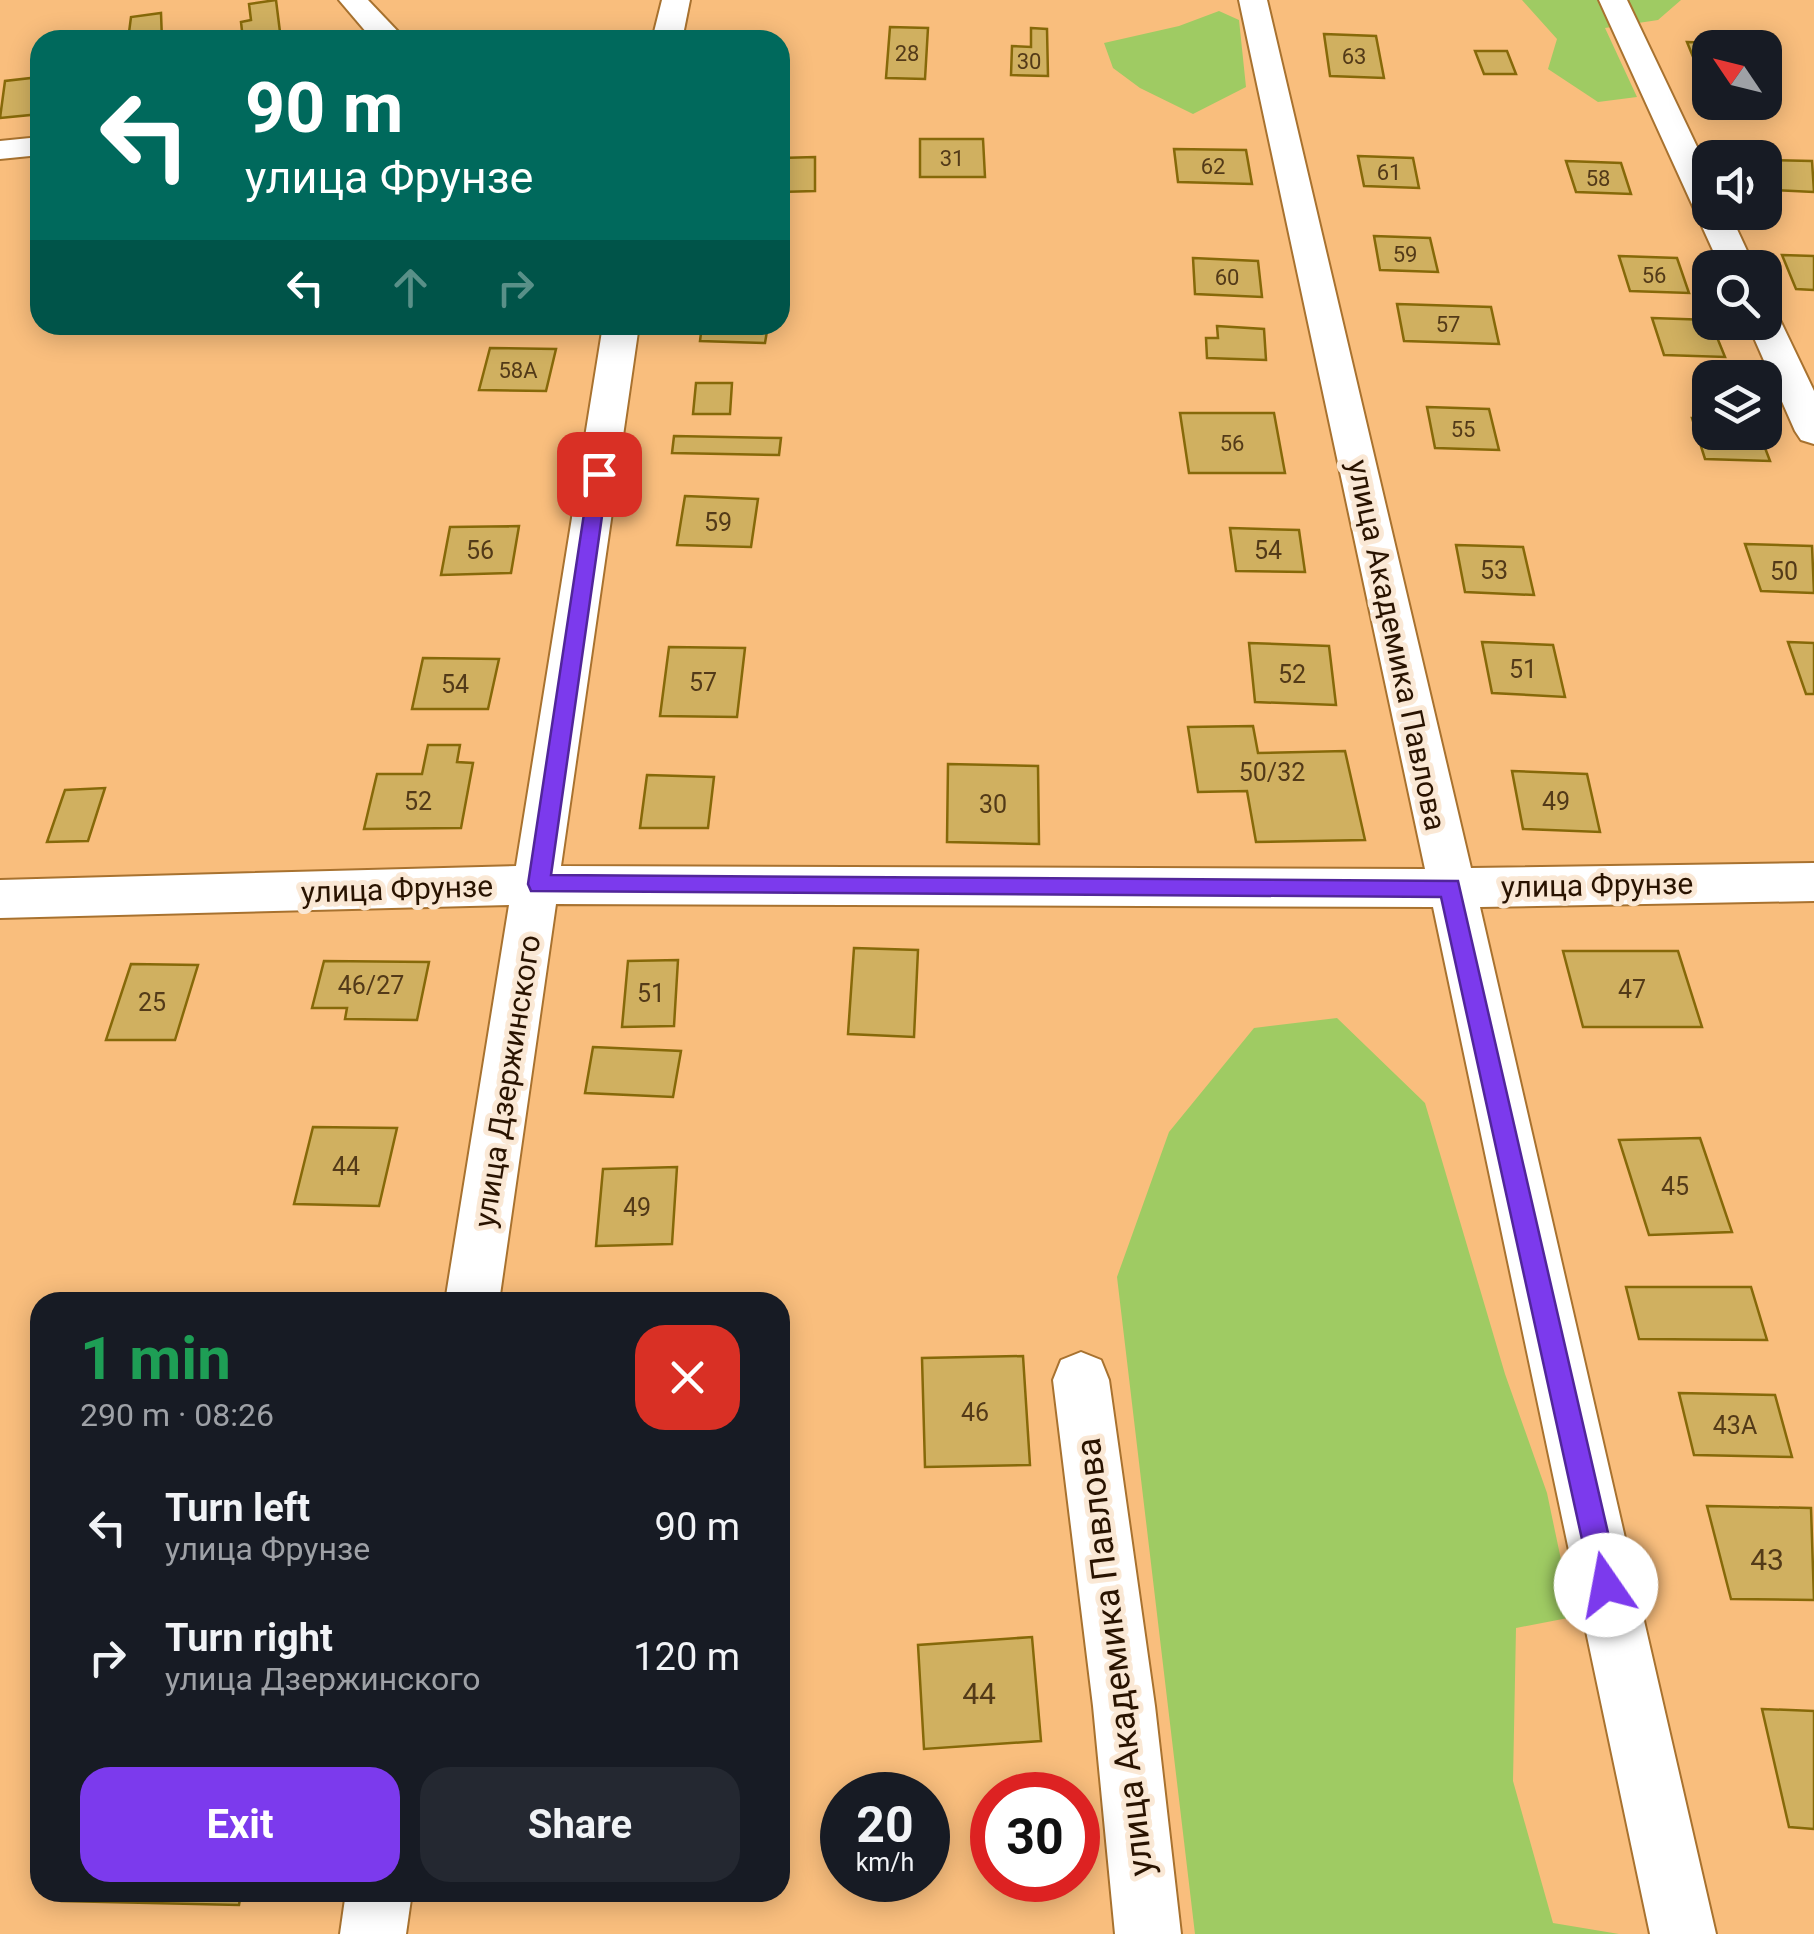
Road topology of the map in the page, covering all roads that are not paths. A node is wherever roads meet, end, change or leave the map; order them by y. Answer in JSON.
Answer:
{"nodes":[{"id":1,"x":354,"y":0,"type":"edge"},
{"id":2,"x":676,"y":0,"type":"edge"},
{"id":3,"x":1252,"y":0,"type":"edge"},
{"id":4,"x":1613,"y":0,"type":"edge"},
{"id":5,"x":378,"y":30,"type":"edge"},
{"id":6,"x":670,"y":30,"type":"edge"},
{"id":7,"x":30,"y":147,"type":"edge"},
{"id":8,"x":0,"y":150,"type":"edge"},
{"id":9,"x":1692,"y":169,"type":"edge"},
{"id":10,"x":620,"y":335,"type":"edge"},
{"id":11,"x":1772,"y":340,"type":"edge"},
{"id":12,"x":1814,"y":430,"type":"edge"},
{"id":13,"x":1814,"y":882,"type":"edge"},
{"id":14,"x":538,"y":884,"type":"junction"},
{"id":15,"x":1450,"y":888,"type":"junction"},
{"id":16,"x":0,"y":900,"type":"edge"},
{"id":17,"x":474,"y":1292,"type":"edge"},
{"id":18,"x":1081,"y":1380,"type":"dead end"},
{"id":19,"x":378,"y":1902,"type":"edge"},
{"id":20,"x":373,"y":1934,"type":"edge"},
{"id":21,"x":1148,"y":1934,"type":"edge"},
{"id":22,"x":1684,"y":1934,"type":"edge"}],
"edges":[{"from":1,"to":5,"type":"street"},
{"from":2,"to":6,"type":"street"},
{"from":3,"to":15,"type":"street","name":"улица Академика Павлова"},
{"from":4,"to":9,"type":"street"},
{"from":7,"to":8,"type":"street"},
{"from":10,"to":14,"type":"street","name":"улица Дзержинского"},
{"from":11,"to":12,"type":"street"},
{"from":13,"to":15,"type":"street","name":"улица Фрунзе"},
{"from":14,"to":15,"type":"street","name":"улица Фрунзе"},
{"from":14,"to":16,"type":"street","name":"улица Фрунзе"},
{"from":14,"to":17,"type":"street","name":"улица Дзержинского"},
{"from":15,"to":22,"type":"street","name":"улица Академика Павлова"},
{"from":18,"to":21,"type":"street","name":"улица Академика Павлова"},
{"from":19,"to":20,"type":"street"}]}
